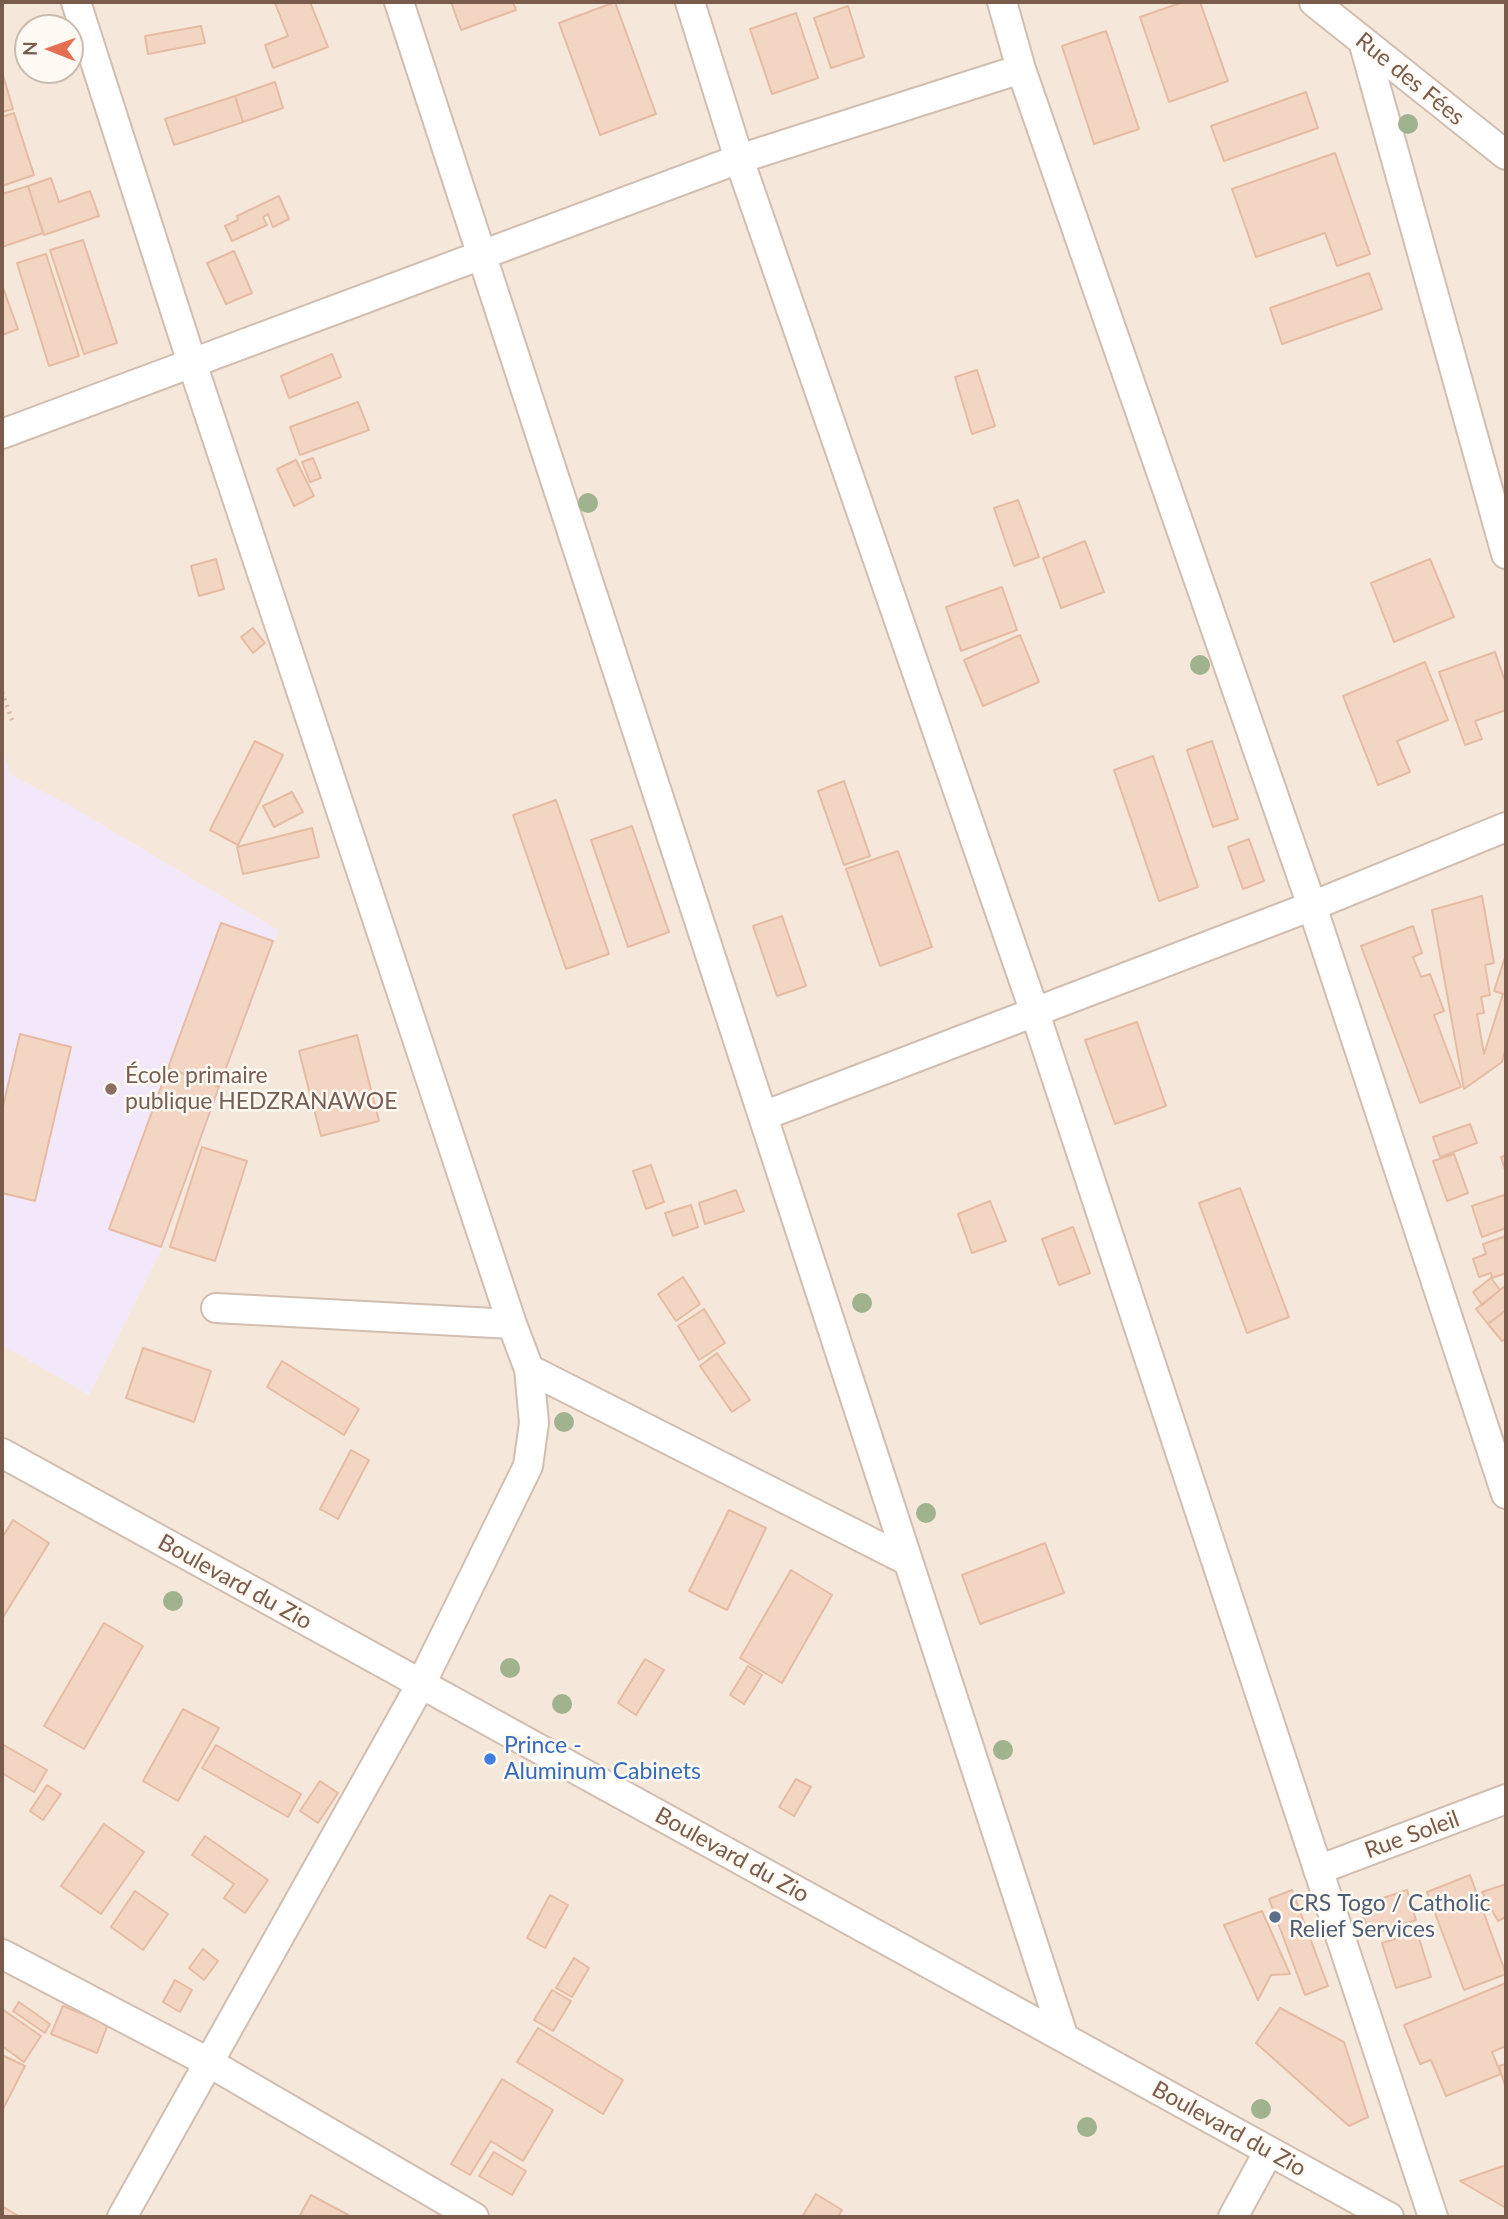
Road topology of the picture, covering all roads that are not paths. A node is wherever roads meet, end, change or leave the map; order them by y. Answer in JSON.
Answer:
{"nodes":[{"id":1,"x":76,"y":2,"type":"edge"},
{"id":2,"x":399,"y":2,"type":"edge"},
{"id":3,"x":690,"y":2,"type":"edge"},
{"id":4,"x":1002,"y":2,"type":"edge"},
{"id":5,"x":1314,"y":2,"type":"edge"},
{"id":6,"x":1363,"y":41,"type":"junction"},
{"id":7,"x":1021,"y":69,"type":"junction"},
{"id":8,"x":1506,"y":155,"type":"edge"},
{"id":9,"x":739,"y":159,"type":"junction"},
{"id":10,"x":481,"y":254,"type":"junction"},
{"id":11,"x":192,"y":363,"type":"junction"},
{"id":12,"x":2,"y":434,"type":"edge"},
{"id":13,"x":1506,"y":554,"type":"edge"},
{"id":14,"x":1506,"y":827,"type":"edge"},
{"id":15,"x":1312,"y":906,"type":"junction"},
{"id":16,"x":1035,"y":1013,"type":"junction"},
{"id":17,"x":763,"y":1116,"type":"junction"},
{"id":18,"x":216,"y":1308,"type":"dead end"},
{"id":19,"x":512,"y":1324,"type":"junction"},
{"id":20,"x":529,"y":1369,"type":"junction"},
{"id":21,"x":2,"y":1453,"type":"edge"},
{"id":22,"x":1506,"y":1494,"type":"edge"},
{"id":23,"x":908,"y":1561,"type":"junction"},
{"id":24,"x":421,"y":1684,"type":"junction"},
{"id":25,"x":1506,"y":1800,"type":"edge"},
{"id":26,"x":1318,"y":1870,"type":"junction"},
{"id":27,"x":2,"y":1954,"type":"edge"},
{"id":28,"x":1064,"y":2038,"type":"junction"},
{"id":29,"x":208,"y":2062,"type":"junction"},
{"id":30,"x":1269,"y":2151,"type":"junction"},
{"id":31,"x":122,"y":2217,"type":"edge"},
{"id":32,"x":474,"y":2217,"type":"edge"},
{"id":33,"x":1233,"y":2217,"type":"edge"},
{"id":34,"x":1388,"y":2217,"type":"edge"},
{"id":35,"x":1433,"y":2217,"type":"edge"}],
"edges":[{"from":1,"to":11,"type":"street"},
{"from":2,"to":10,"type":"street"},
{"from":3,"to":9,"type":"street"},
{"from":4,"to":7,"type":"street"},
{"from":5,"to":6,"type":"street","name":"Rue des Fées"},
{"from":6,"to":8,"type":"street","name":"Rue des Fées"},
{"from":6,"to":13,"type":"street"},
{"from":7,"to":9,"type":"street"},
{"from":7,"to":15,"type":"street"},
{"from":9,"to":10,"type":"street"},
{"from":9,"to":16,"type":"street"},
{"from":10,"to":11,"type":"street"},
{"from":10,"to":17,"type":"street"},
{"from":11,"to":12,"type":"street"},
{"from":11,"to":19,"type":"street"},
{"from":14,"to":15,"type":"street"},
{"from":15,"to":16,"type":"street"},
{"from":15,"to":22,"type":"street"},
{"from":16,"to":17,"type":"street"},
{"from":16,"to":26,"type":"street"},
{"from":17,"to":23,"type":"street"},
{"from":18,"to":19,"type":"street"},
{"from":19,"to":20,"type":"street"},
{"from":20,"to":23,"type":"street"},
{"from":20,"to":24,"type":"street"},
{"from":21,"to":24,"type":"street","name":"Boulevard du Zio"},
{"from":23,"to":28,"type":"street"},
{"from":24,"to":28,"type":"street","name":"Boulevard du Zio"},
{"from":24,"to":29,"type":"street"},
{"from":25,"to":26,"type":"street","name":"Rue Soleil"},
{"from":26,"to":35,"type":"street"},
{"from":27,"to":29,"type":"street"},
{"from":28,"to":30,"type":"street","name":"Boulevard du Zio"},
{"from":29,"to":31,"type":"street"},
{"from":29,"to":32,"type":"street"},
{"from":30,"to":33,"type":"street"},
{"from":30,"to":34,"type":"street","name":"Boulevard du Zio"}]}
